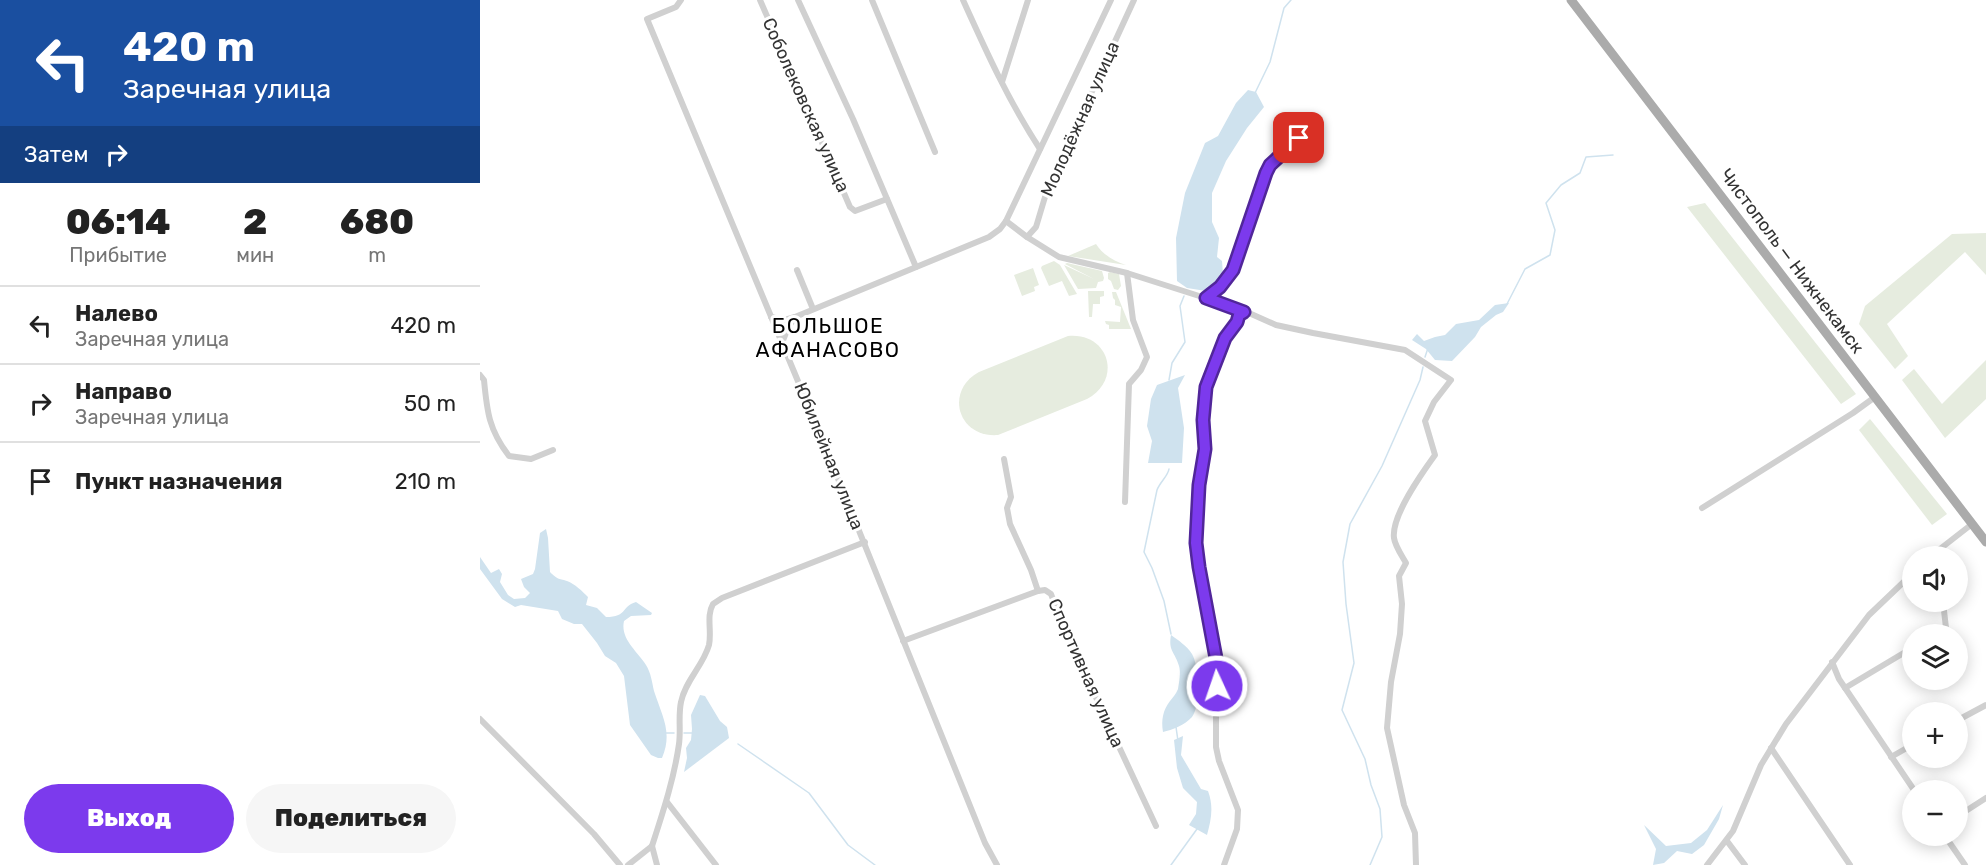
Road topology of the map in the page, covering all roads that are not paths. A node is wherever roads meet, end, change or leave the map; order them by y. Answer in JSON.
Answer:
{"nodes":[{"id":1,"x":681,"y":0,"type":"edge"},
{"id":2,"x":760,"y":0,"type":"edge"},
{"id":3,"x":798,"y":0,"type":"edge"},
{"id":4,"x":872,"y":0,"type":"edge"},
{"id":5,"x":963,"y":0,"type":"edge"},
{"id":6,"x":1028,"y":0,"type":"edge"},
{"id":7,"x":1111,"y":0,"type":"edge"},
{"id":8,"x":1134,"y":0,"type":"edge"},
{"id":9,"x":1571,"y":0,"type":"edge"},
{"id":10,"x":1002,"y":82,"type":"junction"},
{"id":11,"x":1316,"y":124,"type":"dead end"},
{"id":12,"x":1040,"y":149,"type":"junction"},
{"id":13,"x":935,"y":152,"type":"dead end"},
{"id":14,"x":887,"y":199,"type":"junction"},
{"id":15,"x":1006,"y":221,"type":"junction"},
{"id":16,"x":1027,"y":237,"type":"junction"},
{"id":17,"x":916,"y":267,"type":"junction"},
{"id":18,"x":797,"y":270,"type":"dead end"},
{"id":19,"x":1127,"y":273,"type":"junction"},
{"id":20,"x":1206,"y":298,"type":"junction"},
{"id":21,"x":813,"y":309,"type":"junction"},
{"id":22,"x":1244,"y":312,"type":"junction"},
{"id":23,"x":771,"y":317,"type":"junction"},
{"id":24,"x":795,"y":317,"type":"junction"},
{"id":25,"x":782,"y":343,"type":"junction"},
{"id":26,"x":480,"y":375,"type":"edge"},
{"id":27,"x":1875,"y":397,"type":"junction"},
{"id":28,"x":553,"y":450,"type":"dead end"},
{"id":29,"x":1004,"y":459,"type":"dead end"},
{"id":30,"x":1125,"y":502,"type":"dead end"},
{"id":31,"x":1702,"y":508,"type":"dead end"},
{"id":32,"x":1972,"y":524,"type":"junction"},
{"id":33,"x":864,"y":542,"type":"junction"},
{"id":34,"x":1986,"y":542,"type":"edge"},
{"id":35,"x":1945,"y":546,"type":"edge"},
{"id":36,"x":1902,"y":584,"type":"edge"},
{"id":37,"x":1038,"y":591,"type":"junction"},
{"id":38,"x":903,"y":641,"type":"junction"},
{"id":39,"x":1902,"y":654,"type":"edge"},
{"id":40,"x":1832,"y":663,"type":"junction"},
{"id":41,"x":1845,"y":688,"type":"junction"},
{"id":42,"x":1986,"y":705,"type":"edge"},
{"id":43,"x":1968,"y":715,"type":"edge"},
{"id":44,"x":480,"y":719,"type":"edge"},
{"id":45,"x":1771,"y":748,"type":"junction"},
{"id":46,"x":1902,"y":751,"type":"edge"},
{"id":47,"x":1891,"y":757,"type":"junction"},
{"id":48,"x":1907,"y":780,"type":"edge"},
{"id":49,"x":1986,"y":798,"type":"edge"},
{"id":50,"x":667,"y":802,"type":"junction"},
{"id":51,"x":1968,"y":810,"type":"edge"},
{"id":52,"x":664,"y":813,"type":"junction"},
{"id":53,"x":678,"y":813,"type":"junction"},
{"id":54,"x":1156,"y":826,"type":"dead end"},
{"id":55,"x":1727,"y":842,"type":"junction"},
{"id":56,"x":652,"y":846,"type":"junction"},
{"id":57,"x":1952,"y":846,"type":"edge"},
{"id":58,"x":620,"y":865,"type":"edge"},
{"id":59,"x":628,"y":865,"type":"edge"},
{"id":60,"x":657,"y":865,"type":"edge"},
{"id":61,"x":716,"y":865,"type":"edge"},
{"id":62,"x":997,"y":865,"type":"edge"},
{"id":63,"x":1224,"y":865,"type":"edge"},
{"id":64,"x":1416,"y":865,"type":"edge"},
{"id":65,"x":1707,"y":865,"type":"edge"},
{"id":66,"x":1745,"y":865,"type":"edge"},
{"id":67,"x":1851,"y":865,"type":"edge"},
{"id":68,"x":1965,"y":865,"type":"edge"}],
"edges":[{"from":1,"to":23,"type":"street","name":"Юбилейная улица"},
{"from":2,"to":14,"type":"street","name":"Соболековская улица"},
{"from":3,"to":14,"type":"street"},
{"from":4,"to":13,"type":"street"},
{"from":5,"to":10,"type":"street","name":"Молодёжная улица"},
{"from":6,"to":10,"type":"street"},
{"from":7,"to":12,"type":"street","name":"Молодёжная улица"},
{"from":8,"to":16,"type":"street","name":"Молодёжная улица"},
{"from":9,"to":27,"type":"main road","name":"Чистополь — Нижнекамск"},
{"from":10,"to":12,"type":"street","name":"Молодёжная улица"},
{"from":11,"to":20,"type":"street"},
{"from":12,"to":15,"type":"street","name":"Молодёжная улица"},
{"from":14,"to":17,"type":"street"},
{"from":15,"to":16,"type":"street"},
{"from":15,"to":17,"type":"street","name":"Молодёжная улица"},
{"from":16,"to":19,"type":"street"},
{"from":17,"to":21,"type":"street","name":"Молодёжная улица"},
{"from":18,"to":21,"type":"street"},
{"from":19,"to":20,"type":"street"},
{"from":19,"to":30,"type":"street"},
{"from":20,"to":22,"type":"street"},
{"from":21,"to":24,"type":"street","name":"Молодёжная улица"},
{"from":22,"to":63,"type":"street"},
{"from":22,"to":64,"type":"street"},
{"from":23,"to":24,"type":"street","name":"Молодёжная улица"},
{"from":23,"to":25,"type":"street","name":"Юбилейная улица"},
{"from":24,"to":25,"type":"street"},
{"from":25,"to":33,"type":"street","name":"Юбилейная улица"},
{"from":26,"to":28,"type":"street"},
{"from":27,"to":31,"type":"street"},
{"from":27,"to":32,"type":"main road","name":"Чистополь — Нижнекамск"},
{"from":29,"to":37,"type":"street","name":"Спортивная улица"},
{"from":32,"to":34,"type":"main road","name":"Чистополь — Нижнекамск"},
{"from":32,"to":35,"type":"street"},
{"from":33,"to":38,"type":"street","name":"Юбилейная улица"},
{"from":33,"to":50,"type":"street"},
{"from":36,"to":40,"type":"street"},
{"from":37,"to":38,"type":"street"},
{"from":37,"to":54,"type":"street","name":"Спортивная улица"},
{"from":38,"to":62,"type":"street","name":"Юбилейная улица"},
{"from":39,"to":41,"type":"street"},
{"from":40,"to":41,"type":"street"},
{"from":40,"to":45,"type":"street"},
{"from":41,"to":47,"type":"street"},
{"from":42,"to":43,"type":"street"},
{"from":44,"to":58,"type":"street"},
{"from":45,"to":55,"type":"street"},
{"from":45,"to":67,"type":"street"},
{"from":46,"to":47,"type":"street"},
{"from":47,"to":48,"type":"street"},
{"from":49,"to":51,"type":"street"},
{"from":50,"to":52,"type":"street"},
{"from":50,"to":53,"type":"street"},
{"from":52,"to":53,"type":"street"},
{"from":52,"to":56,"type":"street"},
{"from":53,"to":61,"type":"street"},
{"from":55,"to":65,"type":"street"},
{"from":55,"to":66,"type":"street"},
{"from":56,"to":59,"type":"street"},
{"from":56,"to":60,"type":"street"},
{"from":57,"to":68,"type":"street"}]}
